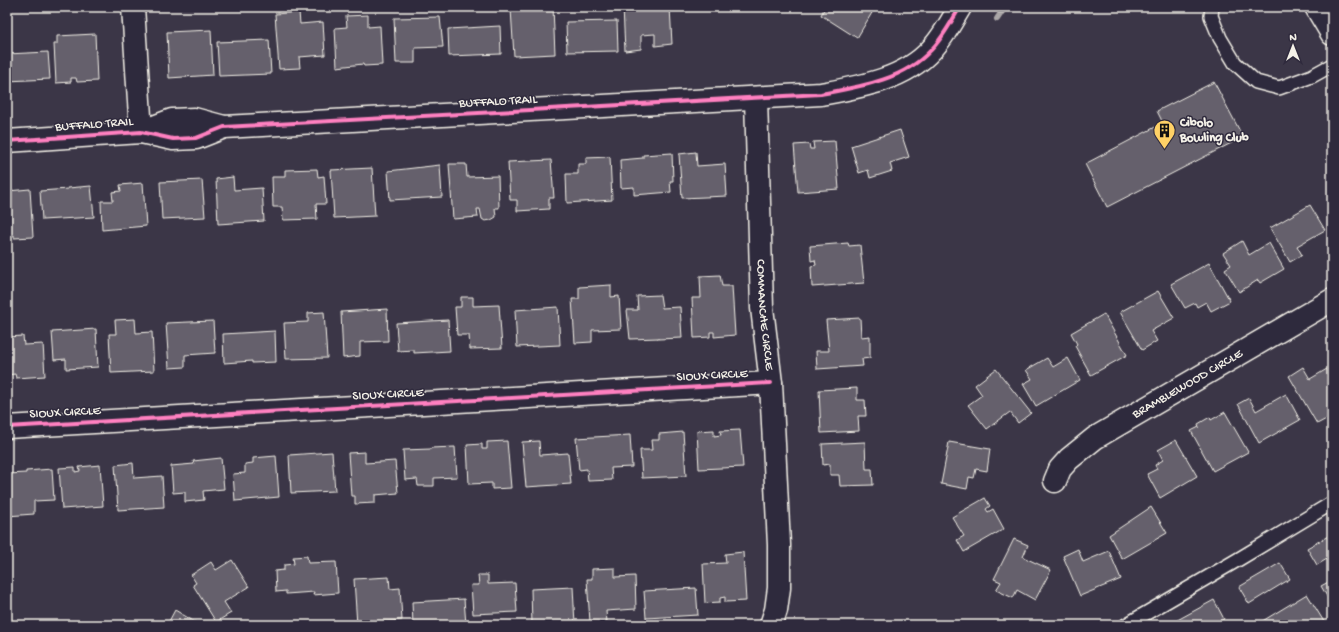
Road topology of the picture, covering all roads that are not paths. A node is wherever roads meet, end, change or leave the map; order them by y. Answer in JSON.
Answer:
{"nodes":[{"id":1,"x":133,"y":7,"type":"edge"},
{"id":2,"x":960,"y":7,"type":"edge"},
{"id":3,"x":1212,"y":7,"type":"edge"},
{"id":4,"x":1316,"y":7,"type":"edge"},
{"id":5,"x":1332,"y":34,"type":"edge"},
{"id":6,"x":1332,"y":65,"type":"edge"},
{"id":7,"x":756,"y":98,"type":"junction"},
{"id":8,"x":141,"y":132,"type":"junction"},
{"id":9,"x":7,"y":140,"type":"edge"},
{"id":10,"x":1332,"y":300,"type":"edge"},
{"id":11,"x":771,"y":383,"type":"junction"},
{"id":12,"x":7,"y":427,"type":"edge"},
{"id":13,"x":1055,"y":481,"type":"dead end"},
{"id":14,"x":1332,"y":503,"type":"edge"},
{"id":15,"x":771,"y":625,"type":"edge"},
{"id":16,"x":1126,"y":625,"type":"edge"}],
"edges":[{"from":1,"to":8,"type":"street"},
{"from":2,"to":7,"type":"street","name":"BUFFALO TRAIL"},
{"from":3,"to":6,"type":"lane"},
{"from":4,"to":5,"type":"street"},
{"from":7,"to":8,"type":"street","name":"BUFFALO TRAIL"},
{"from":7,"to":11,"type":"street","name":"COMMANCHE CIRCLE"},
{"from":8,"to":9,"type":"street","name":"BUFFALO TRAIL"},
{"from":10,"to":13,"type":"street","name":"BRAMBLEWOOD CIRCLE"},
{"from":11,"to":12,"type":"street","name":"SIOUX CIRCLE"},
{"from":11,"to":15,"type":"street","name":"COMMANCHE CIRCLE"},
{"from":14,"to":16,"type":"lane"}]}
